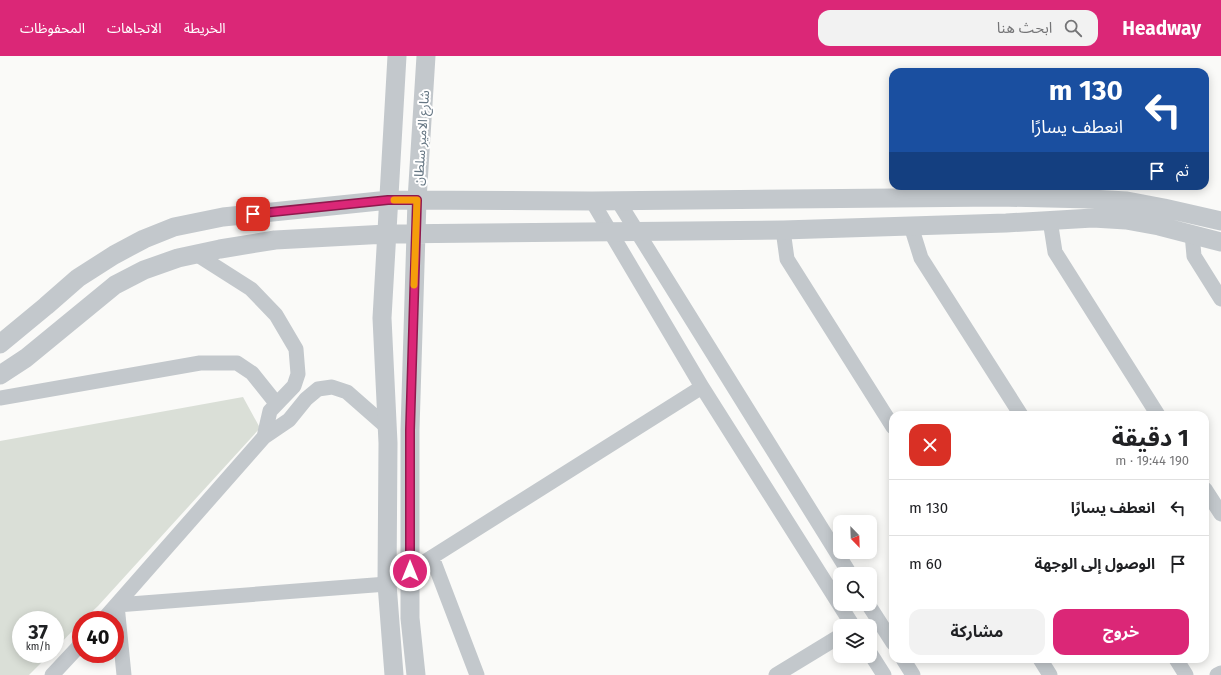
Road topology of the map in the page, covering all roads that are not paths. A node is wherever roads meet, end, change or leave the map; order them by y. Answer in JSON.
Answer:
{"nodes":[{"id":1,"x":397,"y":56,"type":"edge"},
{"id":2,"x":426,"y":56,"type":"edge"},
{"id":3,"x":388,"y":200,"type":"junction"},
{"id":4,"x":417,"y":200,"type":"junction"},
{"id":5,"x":618,"y":200,"type":"junction"},
{"id":6,"x":592,"y":201,"type":"junction"},
{"id":7,"x":1050,"y":220,"type":"junction"},
{"id":8,"x":1221,"y":221,"type":"edge"},
{"id":9,"x":911,"y":226,"type":"junction"},
{"id":10,"x":783,"y":230,"type":"junction"},
{"id":11,"x":610,"y":232,"type":"junction"},
{"id":12,"x":637,"y":232,"type":"junction"},
{"id":13,"x":387,"y":234,"type":"junction"},
{"id":14,"x":415,"y":234,"type":"junction"},
{"id":15,"x":1192,"y":234,"type":"junction"},
{"id":16,"x":1221,"y":242,"type":"edge"},
{"id":17,"x":196,"y":254,"type":"junction"},
{"id":18,"x":1221,"y":299,"type":"edge"},
{"id":19,"x":0,"y":344,"type":"edge"},
{"id":20,"x":0,"y":375,"type":"edge"},
{"id":21,"x":702,"y":387,"type":"junction"},
{"id":22,"x":0,"y":398,"type":"edge"},
{"id":23,"x":276,"y":403,"type":"junction"},
{"id":24,"x":1018,"y":411,"type":"edge"},
{"id":25,"x":1155,"y":411,"type":"edge"},
{"id":26,"x":889,"y":421,"type":"edge"},
{"id":27,"x":388,"y":428,"type":"junction"},
{"id":28,"x":264,"y":437,"type":"junction"},
{"id":29,"x":1209,"y":495,"type":"edge"},
{"id":30,"x":1221,"y":514,"type":"edge"},
{"id":31,"x":432,"y":557,"type":"junction"},
{"id":32,"x":846,"y":567,"type":"edge"},
{"id":33,"x":410,"y":571,"type":"junction"},
{"id":34,"x":387,"y":584,"type":"junction"},
{"id":35,"x":117,"y":605,"type":"junction"},
{"id":36,"x":111,"y":611,"type":"edge"},
{"id":37,"x":872,"y":611,"type":"edge"},
{"id":38,"x":849,"y":619,"type":"edge"},
{"id":39,"x":889,"y":637,"type":"edge"},
{"id":40,"x":833,"y":640,"type":"edge"},
{"id":41,"x":72,"y":654,"type":"edge"},
{"id":42,"x":876,"y":663,"type":"edge"},
{"id":43,"x":906,"y":663,"type":"edge"},
{"id":44,"x":1042,"y":663,"type":"edge"},
{"id":45,"x":1178,"y":663,"type":"edge"},
{"id":46,"x":1221,"y":673,"type":"edge"},
{"id":47,"x":52,"y":675,"type":"edge"},
{"id":48,"x":124,"y":675,"type":"edge"},
{"id":49,"x":394,"y":675,"type":"edge"},
{"id":50,"x":416,"y":675,"type":"edge"},
{"id":51,"x":477,"y":675,"type":"edge"},
{"id":52,"x":776,"y":675,"type":"edge"},
{"id":53,"x":884,"y":675,"type":"edge"},
{"id":54,"x":913,"y":675,"type":"edge"},
{"id":55,"x":1050,"y":675,"type":"edge"},
{"id":56,"x":1186,"y":675,"type":"edge"},
{"id":57,"x":1217,"y":675,"type":"edge"}],
"edges":[{"from":1,"to":3,"type":"street"},
{"from":2,"to":4,"type":"street","name":"شارع الامير سلطان"},
{"from":3,"to":4,"type":"street"},
{"from":3,"to":13,"type":"street"},
{"from":3,"to":19,"type":"street"},
{"from":4,"to":6,"type":"street"},
{"from":4,"to":14,"type":"street","name":"شارع الامير سلطان"},
{"from":5,"to":6,"type":"street"},
{"from":5,"to":8,"type":"street"},
{"from":5,"to":12,"type":"street"},
{"from":6,"to":11,"type":"street"},
{"from":7,"to":9,"type":"street"},
{"from":7,"to":15,"type":"street"},
{"from":7,"to":25,"type":"street"},
{"from":9,"to":10,"type":"street"},
{"from":9,"to":24,"type":"street"},
{"from":10,"to":12,"type":"street"},
{"from":10,"to":26,"type":"street"},
{"from":11,"to":12,"type":"street"},
{"from":11,"to":14,"type":"street"},
{"from":11,"to":21,"type":"street"},
{"from":12,"to":32,"type":"street"},
{"from":13,"to":14,"type":"street"},
{"from":13,"to":17,"type":"street"},
{"from":13,"to":27,"type":"street"},
{"from":14,"to":33,"type":"street","name":"شارع الامير سلطان"},
{"from":15,"to":16,"type":"street"},
{"from":15,"to":18,"type":"street"},
{"from":17,"to":20,"type":"street"},
{"from":17,"to":23,"type":"street"},
{"from":21,"to":31,"type":"street"},
{"from":21,"to":38,"type":"street"},
{"from":22,"to":23,"type":"street"},
{"from":23,"to":28,"type":"street"},
{"from":27,"to":28,"type":"street"},
{"from":27,"to":34,"type":"street"},
{"from":28,"to":35,"type":"street"},
{"from":29,"to":30,"type":"street"},
{"from":31,"to":33,"type":"street"},
{"from":31,"to":51,"type":"street"},
{"from":33,"to":50,"type":"street","name":"شارع الامير سلطان"},
{"from":34,"to":35,"type":"street"},
{"from":34,"to":49,"type":"street"},
{"from":35,"to":36,"type":"street"},
{"from":35,"to":48,"type":"street"},
{"from":37,"to":39,"type":"street"},
{"from":40,"to":52,"type":"street"},
{"from":41,"to":47,"type":"street"},
{"from":42,"to":53,"type":"street"},
{"from":43,"to":54,"type":"street"},
{"from":44,"to":55,"type":"street"},
{"from":45,"to":56,"type":"street"},
{"from":46,"to":57,"type":"street"}]}
